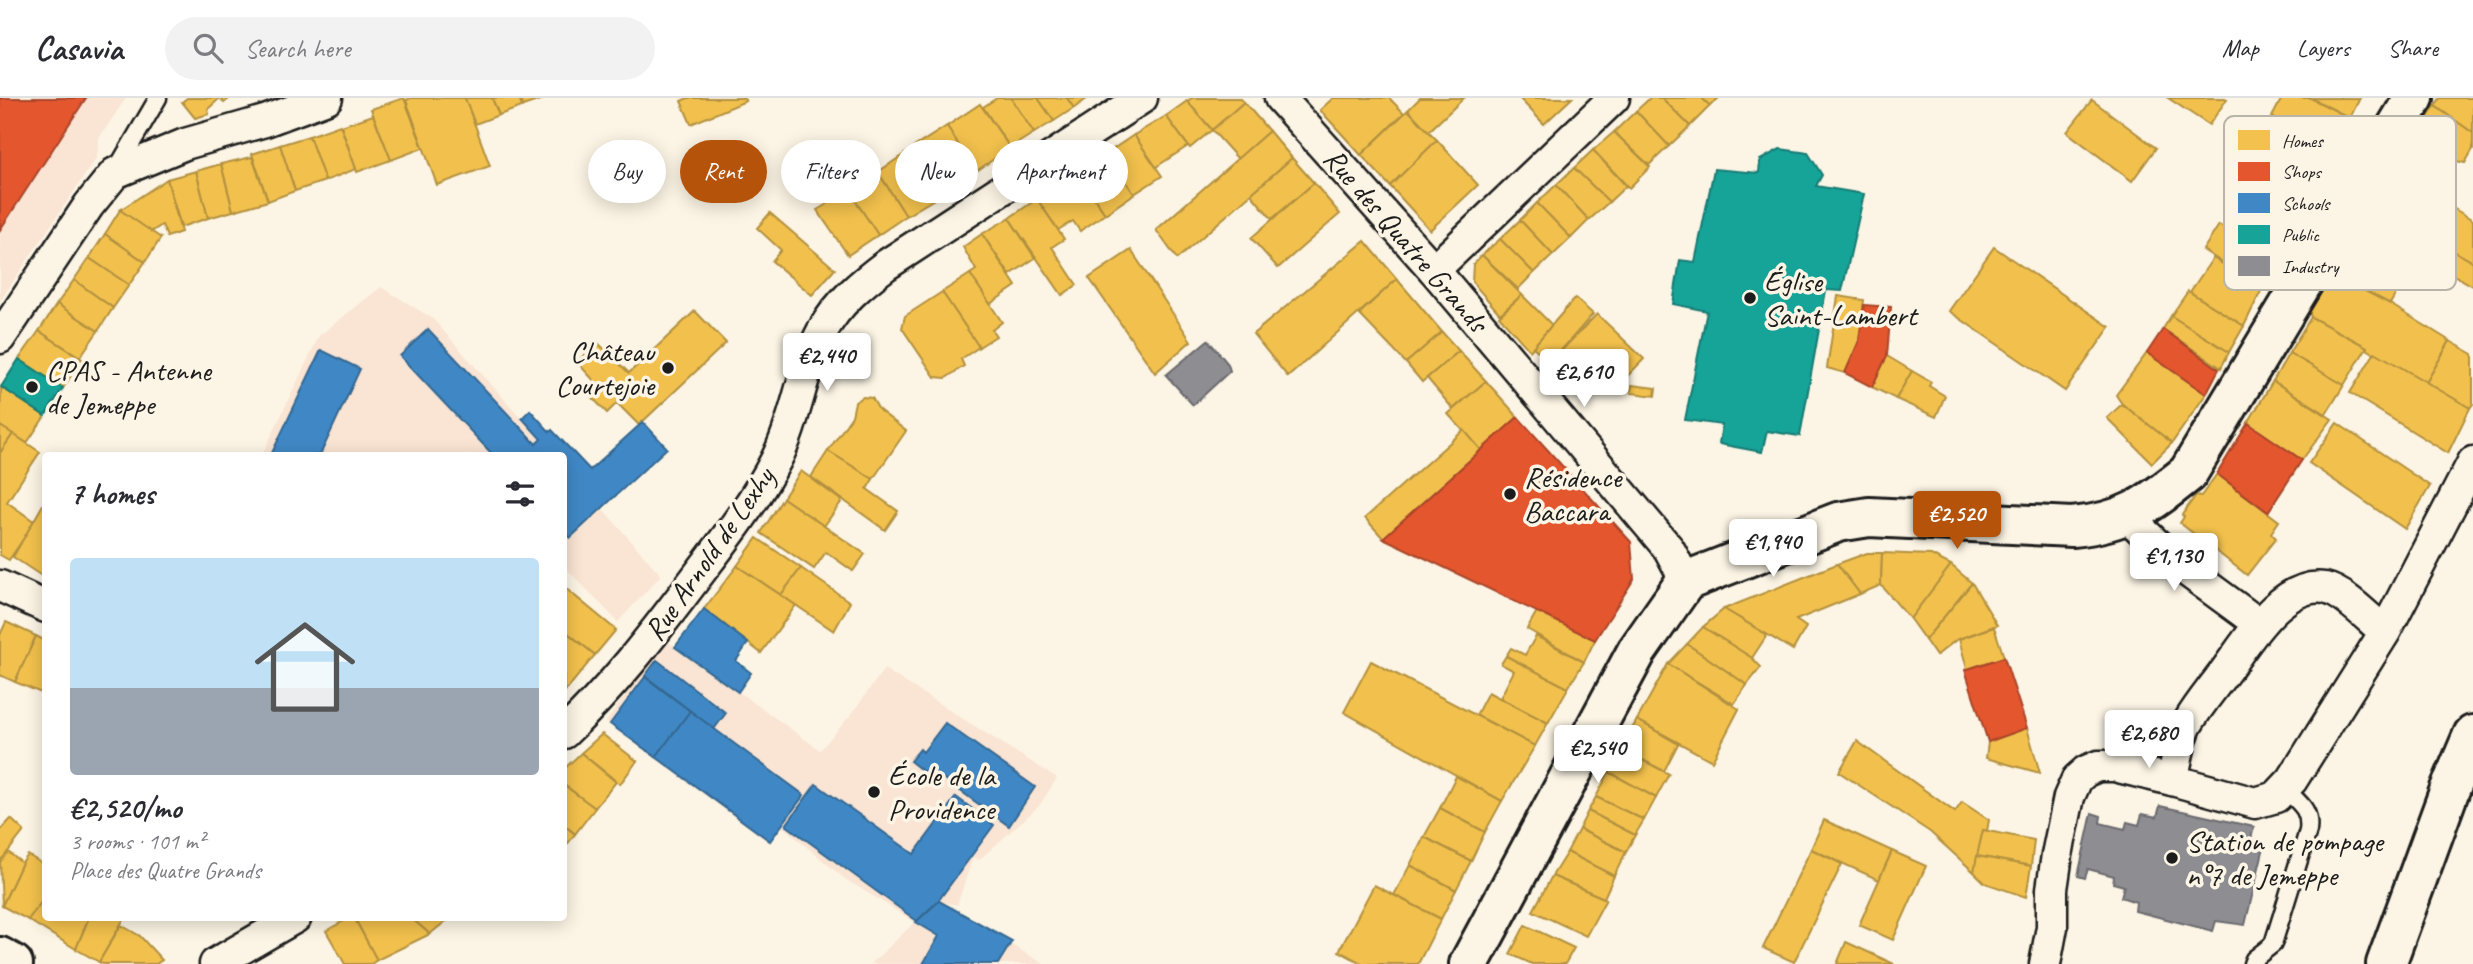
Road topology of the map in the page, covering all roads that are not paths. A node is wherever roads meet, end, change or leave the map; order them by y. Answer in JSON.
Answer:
{"nodes":[{"id":1,"x":158,"y":98,"type":"edge"},
{"id":2,"x":327,"y":98,"type":"edge"},
{"id":3,"x":1142,"y":98,"type":"edge"},
{"id":4,"x":1280,"y":98,"type":"edge"},
{"id":5,"x":1614,"y":98,"type":"edge"},
{"id":6,"x":2414,"y":98,"type":"edge"},
{"id":7,"x":2403,"y":116,"type":"edge"},
{"id":8,"x":115,"y":173,"type":"junction"},
{"id":9,"x":1434,"y":270,"type":"junction"},
{"id":10,"x":2298,"y":290,"type":"edge"},
{"id":11,"x":0,"y":338,"type":"edge"},
{"id":12,"x":2473,"y":462,"type":"edge"},
{"id":13,"x":2127,"y":516,"type":"junction"},
{"id":14,"x":1686,"y":581,"type":"junction"},
{"id":15,"x":0,"y":586,"type":"edge"},
{"id":16,"x":42,"y":605,"type":"edge"},
{"id":17,"x":2259,"y":624,"type":"junction"},
{"id":18,"x":2385,"y":632,"type":"junction"},
{"id":19,"x":567,"y":730,"type":"edge"},
{"id":20,"x":2473,"y":735,"type":"edge"},
{"id":21,"x":2172,"y":780,"type":"junction"},
{"id":22,"x":2284,"y":788,"type":"junction"},
{"id":23,"x":289,"y":921,"type":"edge"},
{"id":24,"x":0,"y":957,"type":"edge"},
{"id":25,"x":13,"y":964,"type":"edge"},
{"id":26,"x":215,"y":964,"type":"edge"},
{"id":27,"x":1469,"y":964,"type":"edge"},
{"id":28,"x":2045,"y":964,"type":"edge"},
{"id":29,"x":2252,"y":964,"type":"edge"},
{"id":30,"x":2386,"y":964,"type":"edge"}],
"edges":[{"from":1,"to":8,"type":"lane"},
{"from":2,"to":8,"type":"street"},
{"from":3,"to":19,"type":"street","name":"Rue Arnold de Lexhy"},
{"from":4,"to":9,"type":"street","name":"Rue des Quatre Grands"},
{"from":5,"to":9,"type":"street"},
{"from":6,"to":7,"type":"street"},
{"from":8,"to":11,"type":"street"},
{"from":9,"to":14,"type":"street","name":"Rue des Quatre Grands"},
{"from":10,"to":13,"type":"street"},
{"from":12,"to":18,"type":"street"},
{"from":13,"to":14,"type":"street"},
{"from":13,"to":17,"type":"street"},
{"from":14,"to":27,"type":"street"},
{"from":15,"to":16,"type":"street"},
{"from":17,"to":18,"type":"street"},
{"from":17,"to":21,"type":"street"},
{"from":18,"to":22,"type":"street"},
{"from":20,"to":30,"type":"street"},
{"from":21,"to":22,"type":"street"},
{"from":21,"to":28,"type":"street"},
{"from":22,"to":29,"type":"lane"},
{"from":23,"to":26,"type":"street"},
{"from":24,"to":25,"type":"street"}]}
